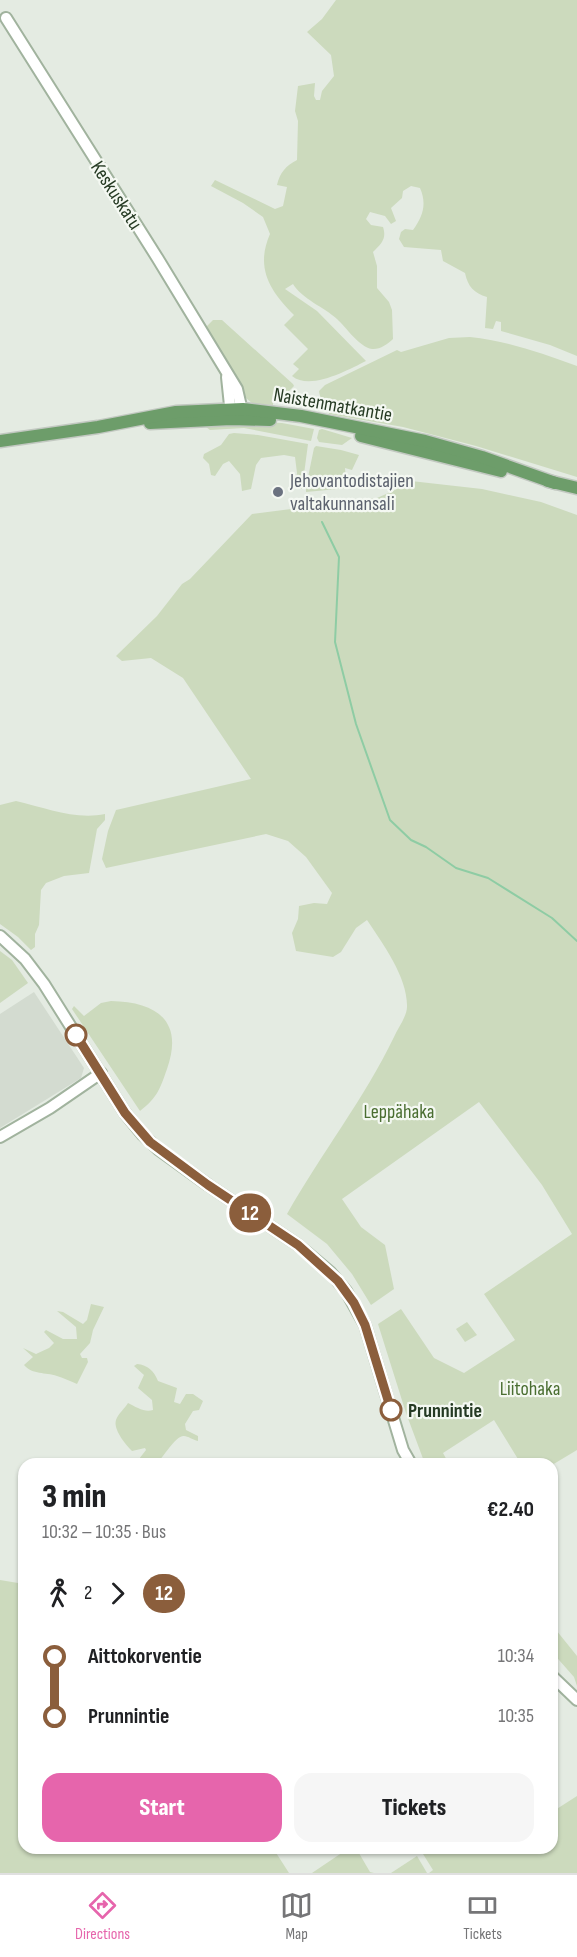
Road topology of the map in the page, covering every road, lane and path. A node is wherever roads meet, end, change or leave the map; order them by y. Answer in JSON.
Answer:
{"nodes":[{"id":1,"x":6,"y":18,"type":"dead end"},
{"id":2,"x":237,"y":414,"type":"junction"},
{"id":3,"x":0,"y":441,"type":"edge"},
{"id":4,"x":577,"y":488,"type":"edge"},
{"id":5,"x":0,"y":936,"type":"edge"},
{"id":6,"x":101,"y":1074,"type":"junction"},
{"id":7,"x":0,"y":1137,"type":"edge"},
{"id":8,"x":408,"y":1458,"type":"edge"},
{"id":9,"x":558,"y":1682,"type":"edge"},
{"id":10,"x":577,"y":1700,"type":"edge"}],
"edges":[{"from":1,"to":2,"type":"main road","name":"Keskuskatu"},
{"from":2,"to":3,"type":"main road","name":"Naistenmatkantie"},
{"from":2,"to":4,"type":"main road","name":"Naistenmatkantie"},
{"from":5,"to":6,"type":"main road"},
{"from":6,"to":7,"type":"main road"},
{"from":6,"to":8,"type":"main road"},
{"from":9,"to":10,"type":"main road"}]}
